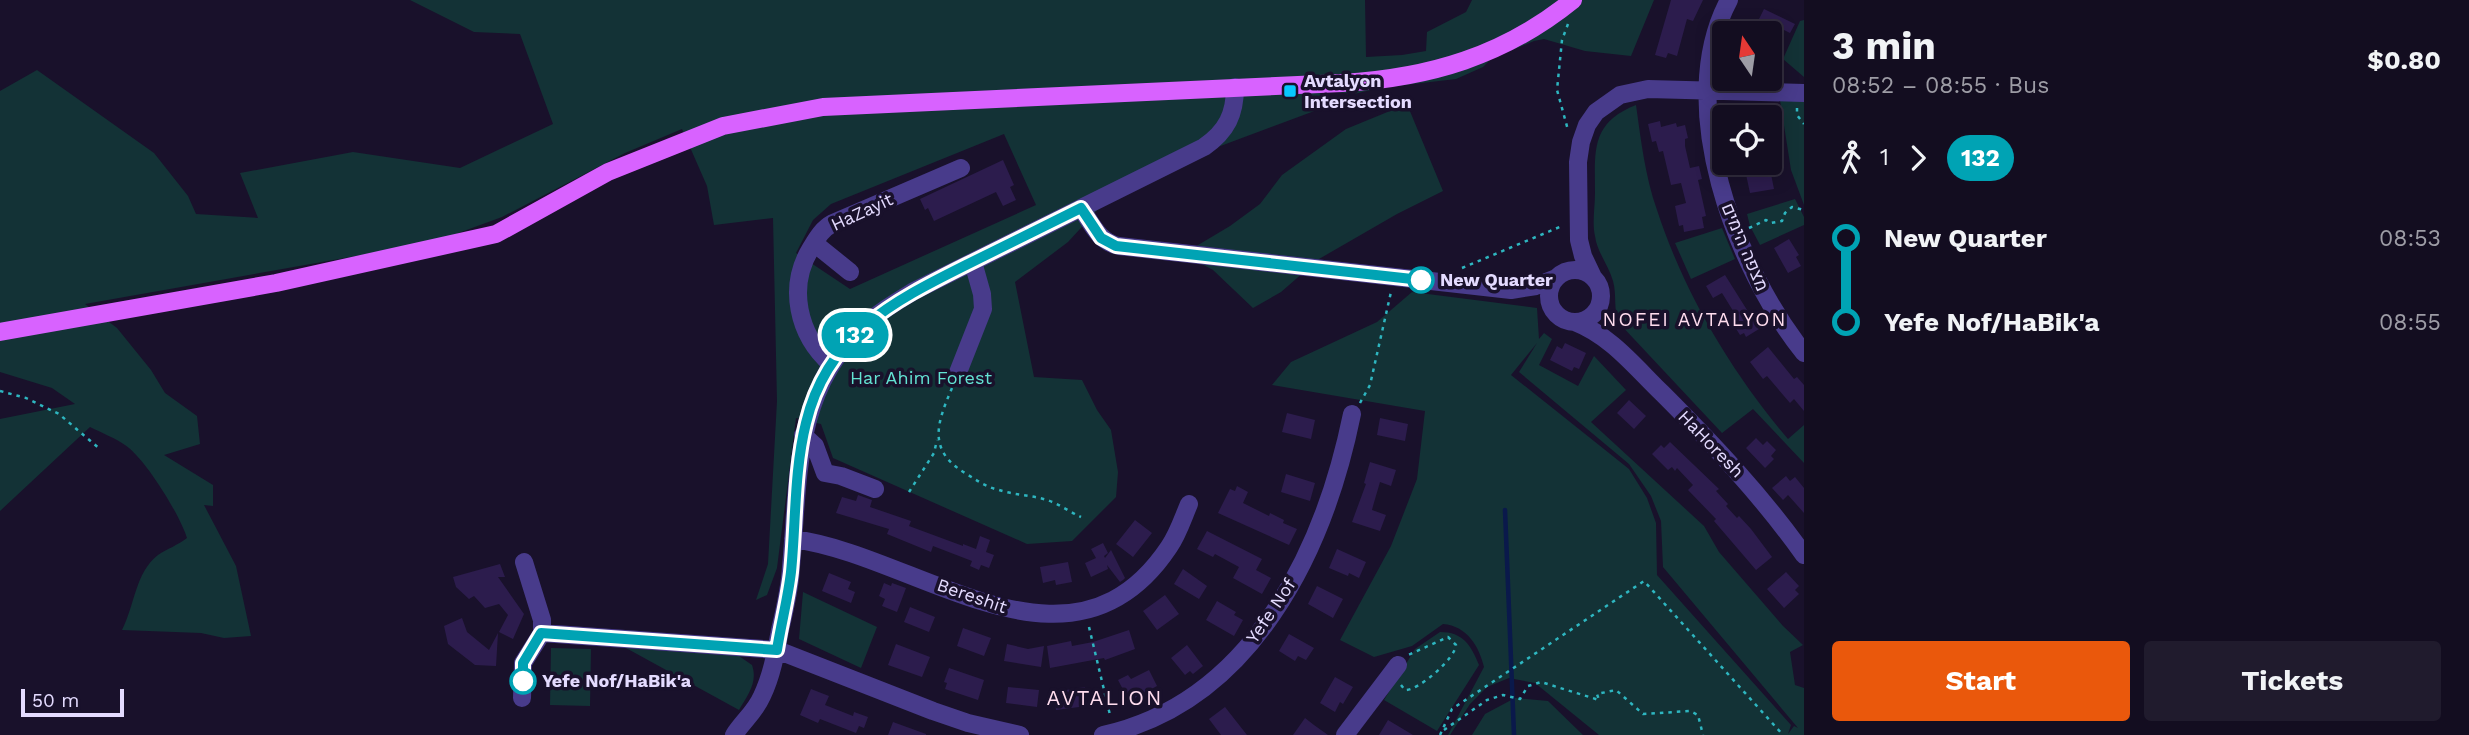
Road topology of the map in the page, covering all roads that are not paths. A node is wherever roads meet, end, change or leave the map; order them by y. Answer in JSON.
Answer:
{"nodes":[{"id":1,"x":1573,"y":0,"type":"edge"},
{"id":2,"x":1728,"y":0,"type":"edge"},
{"id":3,"x":1235,"y":87,"type":"junction"},
{"id":4,"x":1708,"y":89,"type":"junction"},
{"id":5,"x":1804,"y":93,"type":"edge"},
{"id":6,"x":961,"y":168,"type":"dead end"},
{"id":7,"x":1081,"y":208,"type":"junction"},
{"id":8,"x":1578,"y":228,"type":"junction"},
{"id":9,"x":814,"y":243,"type":"junction"},
{"id":10,"x":973,"y":262,"type":"junction"},
{"id":11,"x":850,"y":272,"type":"dead end"},
{"id":12,"x":1560,"y":275,"type":"junction"},
{"id":13,"x":1593,"y":277,"type":"junction"},
{"id":14,"x":1511,"y":289,"type":"junction"},
{"id":15,"x":1600,"y":306,"type":"junction"},
{"id":16,"x":1553,"y":312,"type":"junction"},
{"id":17,"x":1575,"y":323,"type":"junction"},
{"id":18,"x":0,"y":332,"type":"edge"},
{"id":19,"x":1610,"y":341,"type":"junction"},
{"id":20,"x":1804,"y":353,"type":"edge"},
{"id":21,"x":831,"y":364,"type":"junction"},
{"id":22,"x":957,"y":375,"type":"road end"},
{"id":23,"x":1352,"y":414,"type":"road end"},
{"id":24,"x":803,"y":435,"type":"junction"},
{"id":25,"x":875,"y":489,"type":"dead end"},
{"id":26,"x":1189,"y":504,"type":"dead end"},
{"id":27,"x":793,"y":538,"type":"junction"},
{"id":28,"x":1804,"y":555,"type":"edge"},
{"id":29,"x":524,"y":562,"type":"dead end"},
{"id":30,"x":541,"y":633,"type":"junction"},
{"id":31,"x":777,"y":650,"type":"junction"},
{"id":32,"x":1394,"y":671,"type":"road end"},
{"id":33,"x":522,"y":698,"type":"dead end"},
{"id":34,"x":1109,"y":734,"type":"edge"},
{"id":35,"x":734,"y":735,"type":"edge"},
{"id":36,"x":1020,"y":735,"type":"edge"},
{"id":37,"x":1345,"y":735,"type":"edge"}],
"edges":[{"from":1,"to":3,"type":"main road"},
{"from":2,"to":4,"type":"street","name":"מצפה הימים"},
{"from":3,"to":7,"type":"street"},
{"from":3,"to":18,"type":"main road"},
{"from":4,"to":5,"type":"street"},
{"from":4,"to":8,"type":"street"},
{"from":4,"to":20,"type":"street","name":"מצפה הימים"},
{"from":6,"to":9,"type":"street","name":"HaZayit"},
{"from":7,"to":10,"type":"street"},
{"from":7,"to":14,"type":"street"},
{"from":8,"to":12,"type":"street"},
{"from":8,"to":13,"type":"street"},
{"from":9,"to":11,"type":"street"},
{"from":9,"to":21,"type":"street","name":"HaZayit"},
{"from":10,"to":21,"type":"street"},
{"from":10,"to":22,"type":"street"},
{"from":12,"to":13,"type":"street"},
{"from":12,"to":14,"type":"street"},
{"from":12,"to":16,"type":"street"},
{"from":13,"to":15,"type":"street"},
{"from":14,"to":16,"type":"street"},
{"from":15,"to":17,"type":"street"},
{"from":15,"to":19,"type":"street","name":"HaHoresh"},
{"from":16,"to":17,"type":"street"},
{"from":17,"to":19,"type":"street","name":"HaHoresh"},
{"from":19,"to":28,"type":"street","name":"HaHoresh"},
{"from":21,"to":24,"type":"street"},
{"from":23,"to":34,"type":"street","name":"Yefe Nof"},
{"from":24,"to":25,"type":"street"},
{"from":24,"to":27,"type":"street"},
{"from":26,"to":27,"type":"street","name":"Bereshit"},
{"from":27,"to":31,"type":"street"},
{"from":29,"to":30,"type":"street"},
{"from":30,"to":31,"type":"street"},
{"from":30,"to":33,"type":"street"},
{"from":31,"to":35,"type":"street"},
{"from":31,"to":36,"type":"street"},
{"from":32,"to":37,"type":"street"}]}
